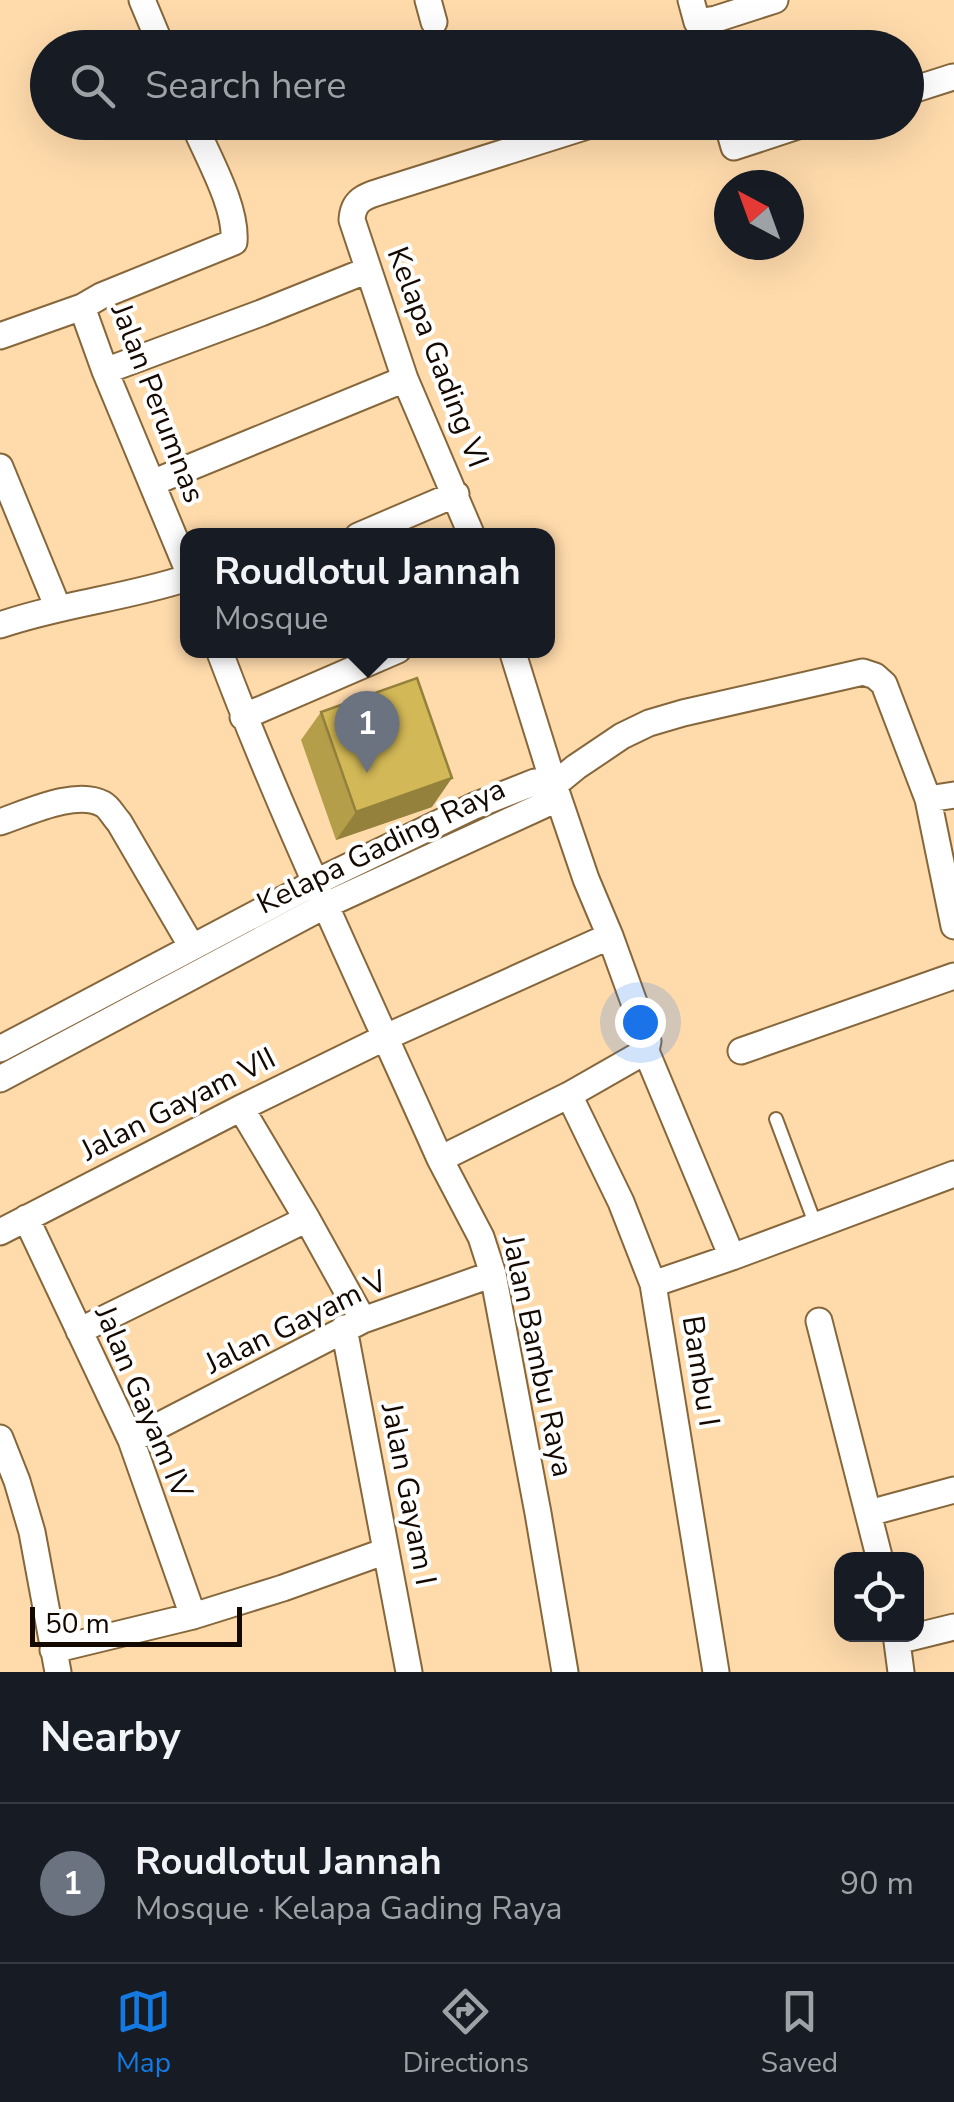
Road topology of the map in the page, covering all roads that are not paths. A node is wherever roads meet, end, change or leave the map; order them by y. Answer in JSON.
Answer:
{"nodes":[{"id":1,"x":142,"y":0,"type":"edge"},
{"id":2,"x":776,"y":0,"type":"edge"},
{"id":3,"x":694,"y":11,"type":"edge"},
{"id":4,"x":154,"y":30,"type":"edge"},
{"id":5,"x":953,"y":77,"type":"edge"},
{"id":6,"x":924,"y":86,"type":"edge"},
{"id":7,"x":201,"y":140,"type":"edge"},
{"id":8,"x":542,"y":140,"type":"edge"},
{"id":9,"x":732,"y":140,"type":"edge"},
{"id":10,"x":755,"y":140,"type":"edge"},
{"id":11,"x":368,"y":270,"type":"junction"},
{"id":12,"x":82,"y":307,"type":"junction"},
{"id":13,"x":0,"y":336,"type":"edge"},
{"id":14,"x":105,"y":371,"type":"junction"},
{"id":15,"x":405,"y":379,"type":"junction"},
{"id":16,"x":0,"y":467,"type":"edge"},
{"id":17,"x":152,"y":483,"type":"junction"},
{"id":18,"x":456,"y":494,"type":"junction"},
{"id":19,"x":377,"y":528,"type":"edge"},
{"id":20,"x":469,"y":528,"type":"edge"},
{"id":21,"x":180,"y":551,"type":"edge"},
{"id":22,"x":180,"y":580,"type":"edge"},
{"id":23,"x":58,"y":608,"type":"junction"},
{"id":24,"x":0,"y":625,"type":"edge"},
{"id":25,"x":222,"y":658,"type":"edge"},
{"id":26,"x":379,"y":658,"type":"edge"},
{"id":27,"x":514,"y":658,"type":"edge"},
{"id":28,"x":243,"y":717,"type":"junction"},
{"id":29,"x":554,"y":785,"type":"junction"},
{"id":30,"x":941,"y":797,"type":"edge"},
{"id":31,"x":0,"y":822,"type":"edge"},
{"id":32,"x":322,"y":893,"type":"junction"},
{"id":33,"x":954,"y":926,"type":"edge"},
{"id":34,"x":610,"y":936,"type":"junction"},
{"id":35,"x":192,"y":947,"type":"junction"},
{"id":36,"x":954,"y":976,"type":"edge"},
{"id":37,"x":386,"y":1037,"type":"junction"},
{"id":38,"x":0,"y":1049,"type":"edge"},
{"id":39,"x":646,"y":1051,"type":"junction"},
{"id":40,"x":741,"y":1051,"type":"dead end"},
{"id":41,"x":0,"y":1078,"type":"edge"},
{"id":42,"x":569,"y":1095,"type":"junction"},
{"id":43,"x":241,"y":1108,"type":"junction"},
{"id":44,"x":776,"y":1119,"type":"dead end"},
{"id":45,"x":440,"y":1160,"type":"junction"},
{"id":46,"x":954,"y":1174,"type":"edge"},
{"id":47,"x":26,"y":1218,"type":"junction"},
{"id":48,"x":307,"y":1219,"type":"junction"},
{"id":49,"x":816,"y":1226,"type":"junction"},
{"id":50,"x":0,"y":1232,"type":"edge"},
{"id":51,"x":732,"y":1257,"type":"junction"},
{"id":52,"x":493,"y":1274,"type":"junction"},
{"id":53,"x":654,"y":1284,"type":"junction"},
{"id":54,"x":819,"y":1321,"type":"dead end"},
{"id":55,"x":353,"y":1324,"type":"junction"},
{"id":56,"x":79,"y":1332,"type":"junction"},
{"id":57,"x":0,"y":1438,"type":"edge"},
{"id":58,"x":131,"y":1440,"type":"junction"},
{"id":59,"x":954,"y":1490,"type":"edge"},
{"id":60,"x":870,"y":1513,"type":"junction"},
{"id":61,"x":386,"y":1551,"type":"junction"},
{"id":62,"x":878,"y":1552,"type":"edge"},
{"id":63,"x":193,"y":1616,"type":"junction"},
{"id":64,"x":954,"y":1627,"type":"edge"},
{"id":65,"x":924,"y":1633,"type":"edge"},
{"id":66,"x":898,"y":1642,"type":"edge"},
{"id":67,"x":55,"y":1661,"type":"edge"},
{"id":68,"x":410,"y":1672,"type":"edge"},
{"id":69,"x":565,"y":1672,"type":"edge"},
{"id":70,"x":716,"y":1672,"type":"edge"},
{"id":71,"x":902,"y":1672,"type":"edge"}],
"edges":[{"from":1,"to":4,"type":"street"},
{"from":2,"to":3,"type":"street"},
{"from":5,"to":6,"type":"street"},
{"from":7,"to":12,"type":"street","name":"Jalan Perumnas"},
{"from":8,"to":11,"type":"street","name":"Kelapa Gading VI"},
{"from":9,"to":10,"type":"street"},
{"from":11,"to":14,"type":"street"},
{"from":11,"to":15,"type":"street","name":"Kelapa Gading VI"},
{"from":12,"to":13,"type":"street"},
{"from":12,"to":14,"type":"street","name":"Jalan Perumnas"},
{"from":14,"to":17,"type":"street","name":"Jalan Perumnas"},
{"from":15,"to":17,"type":"street"},
{"from":15,"to":18,"type":"street","name":"Kelapa Gading VI"},
{"from":16,"to":23,"type":"street"},
{"from":17,"to":21,"type":"street","name":"Jalan Perumnas"},
{"from":18,"to":19,"type":"street"},
{"from":18,"to":20,"type":"street","name":"Kelapa Gading VI"},
{"from":22,"to":23,"type":"street"},
{"from":23,"to":24,"type":"street"},
{"from":25,"to":28,"type":"street"},
{"from":26,"to":28,"type":"street"},
{"from":27,"to":29,"type":"street"},
{"from":28,"to":32,"type":"street"},
{"from":29,"to":30,"type":"street","name":"Kelapa Gading Raya"},
{"from":29,"to":32,"type":"street","name":"Kelapa Gading Raya"},
{"from":29,"to":34,"type":"street"},
{"from":30,"to":33,"type":"street","name":"Kelapa Gading Raya"},
{"from":31,"to":35,"type":"street"},
{"from":32,"to":35,"type":"street","name":"Kelapa Gading Raya"},
{"from":32,"to":37,"type":"street","name":"Jalan Bambu Raya"},
{"from":32,"to":41,"type":"street","name":"Kelapa Gading Raya"},
{"from":34,"to":37,"type":"street","name":"Jalan Gayam VII"},
{"from":34,"to":39,"type":"street"},
{"from":35,"to":38,"type":"street","name":"Kelapa Gading Raya"},
{"from":36,"to":40,"type":"street"},
{"from":37,"to":43,"type":"street","name":"Jalan Gayam VII"},
{"from":37,"to":45,"type":"street","name":"Jalan Bambu Raya"},
{"from":39,"to":42,"type":"street"},
{"from":39,"to":51,"type":"street"},
{"from":42,"to":45,"type":"street"},
{"from":42,"to":53,"type":"street","name":"Bambu I"},
{"from":43,"to":47,"type":"street","name":"Jalan Gayam VII"},
{"from":43,"to":48,"type":"street","name":"Jalan Gayam I"},
{"from":44,"to":49,"type":"lane"},
{"from":45,"to":52,"type":"street","name":"Jalan Bambu Raya"},
{"from":46,"to":49,"type":"street"},
{"from":47,"to":50,"type":"street","name":"Jalan Gayam VII"},
{"from":47,"to":56,"type":"street","name":"Jalan Gayam IV"},
{"from":48,"to":55,"type":"street","name":"Jalan Gayam I"},
{"from":48,"to":56,"type":"street"},
{"from":49,"to":51,"type":"street"},
{"from":51,"to":53,"type":"street"},
{"from":52,"to":55,"type":"street","name":"Jalan Gayam V"},
{"from":52,"to":69,"type":"street","name":"Jalan Bambu Raya"},
{"from":53,"to":70,"type":"street","name":"Bambu I"},
{"from":54,"to":60,"type":"street"},
{"from":55,"to":58,"type":"street","name":"Jalan Gayam V"},
{"from":55,"to":61,"type":"street","name":"Jalan Gayam I"},
{"from":56,"to":58,"type":"street","name":"Jalan Gayam IV"},
{"from":57,"to":67,"type":"street"},
{"from":58,"to":63,"type":"street","name":"Jalan Gayam IV"},
{"from":59,"to":60,"type":"street"},
{"from":60,"to":62,"type":"street"},
{"from":61,"to":63,"type":"street"},
{"from":61,"to":68,"type":"street","name":"Jalan Gayam I"},
{"from":63,"to":67,"type":"street"},
{"from":64,"to":65,"type":"street"},
{"from":66,"to":71,"type":"street"}]}
